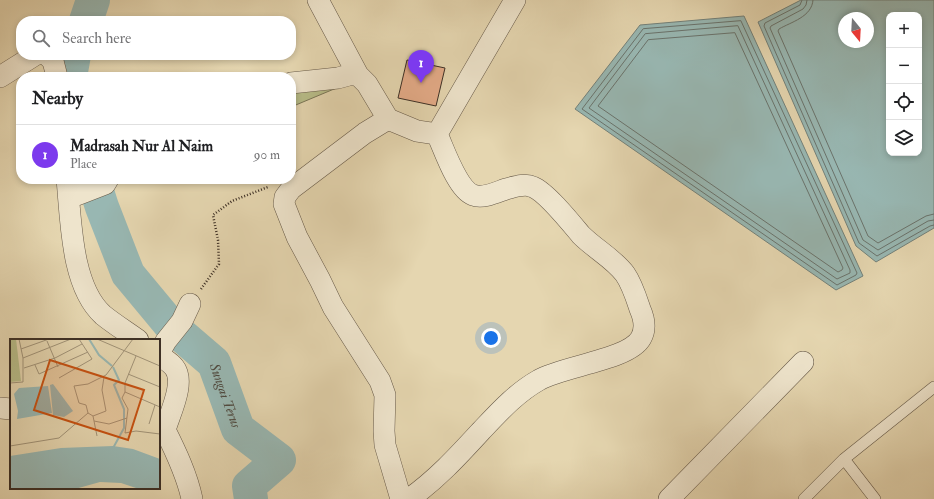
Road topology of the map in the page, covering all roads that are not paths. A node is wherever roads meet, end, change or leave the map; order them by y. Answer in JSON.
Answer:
{"nodes":[{"id":1,"x":318,"y":0,"type":"edge"},
{"id":2,"x":515,"y":0,"type":"edge"},
{"id":3,"x":27,"y":60,"type":"edge"},
{"id":4,"x":52,"y":60,"type":"edge"},
{"id":5,"x":56,"y":72,"type":"edge"},
{"id":6,"x":358,"y":75,"type":"junction"},
{"id":7,"x":0,"y":77,"type":"edge"},
{"id":8,"x":296,"y":82,"type":"edge"},
{"id":9,"x":388,"y":119,"type":"junction"},
{"id":10,"x":438,"y":134,"type":"junction"},
{"id":11,"x":95,"y":184,"type":"edge"},
{"id":12,"x":72,"y":190,"type":"edge"},
{"id":13,"x":186,"y":312,"type":"road end"},
{"id":14,"x":137,"y":339,"type":"edge"},
{"id":15,"x":161,"y":350,"type":"edge"},
{"id":16,"x":803,"y":362,"type":"dead end"},
{"id":17,"x":934,"y":387,"type":"edge"},
{"id":18,"x":0,"y":408,"type":"edge"},
{"id":19,"x":10,"y":409,"type":"edge"},
{"id":20,"x":162,"y":429,"type":"edge"},
{"id":21,"x":844,"y":459,"type":"junction"},
{"id":22,"x":192,"y":499,"type":"edge"},
{"id":23,"x":401,"y":499,"type":"edge"},
{"id":24,"x":409,"y":499,"type":"edge"},
{"id":25,"x":669,"y":499,"type":"edge"},
{"id":26,"x":804,"y":499,"type":"edge"},
{"id":27,"x":875,"y":499,"type":"edge"}],
"edges":[{"from":1,"to":6,"type":"street"},
{"from":2,"to":10,"type":"street"},
{"from":3,"to":7,"type":"street"},
{"from":4,"to":5,"type":"street"},
{"from":6,"to":8,"type":"street"},
{"from":6,"to":9,"type":"street"},
{"from":9,"to":10,"type":"street"},
{"from":9,"to":23,"type":"street"},
{"from":10,"to":24,"type":"street"},
{"from":11,"to":12,"type":"street"},
{"from":12,"to":14,"type":"street"},
{"from":13,"to":15,"type":"street"},
{"from":15,"to":20,"type":"street"},
{"from":16,"to":25,"type":"street"},
{"from":17,"to":21,"type":"lane"},
{"from":18,"to":19,"type":"street"},
{"from":20,"to":22,"type":"street"},
{"from":21,"to":26,"type":"lane"},
{"from":21,"to":27,"type":"lane"}]}
